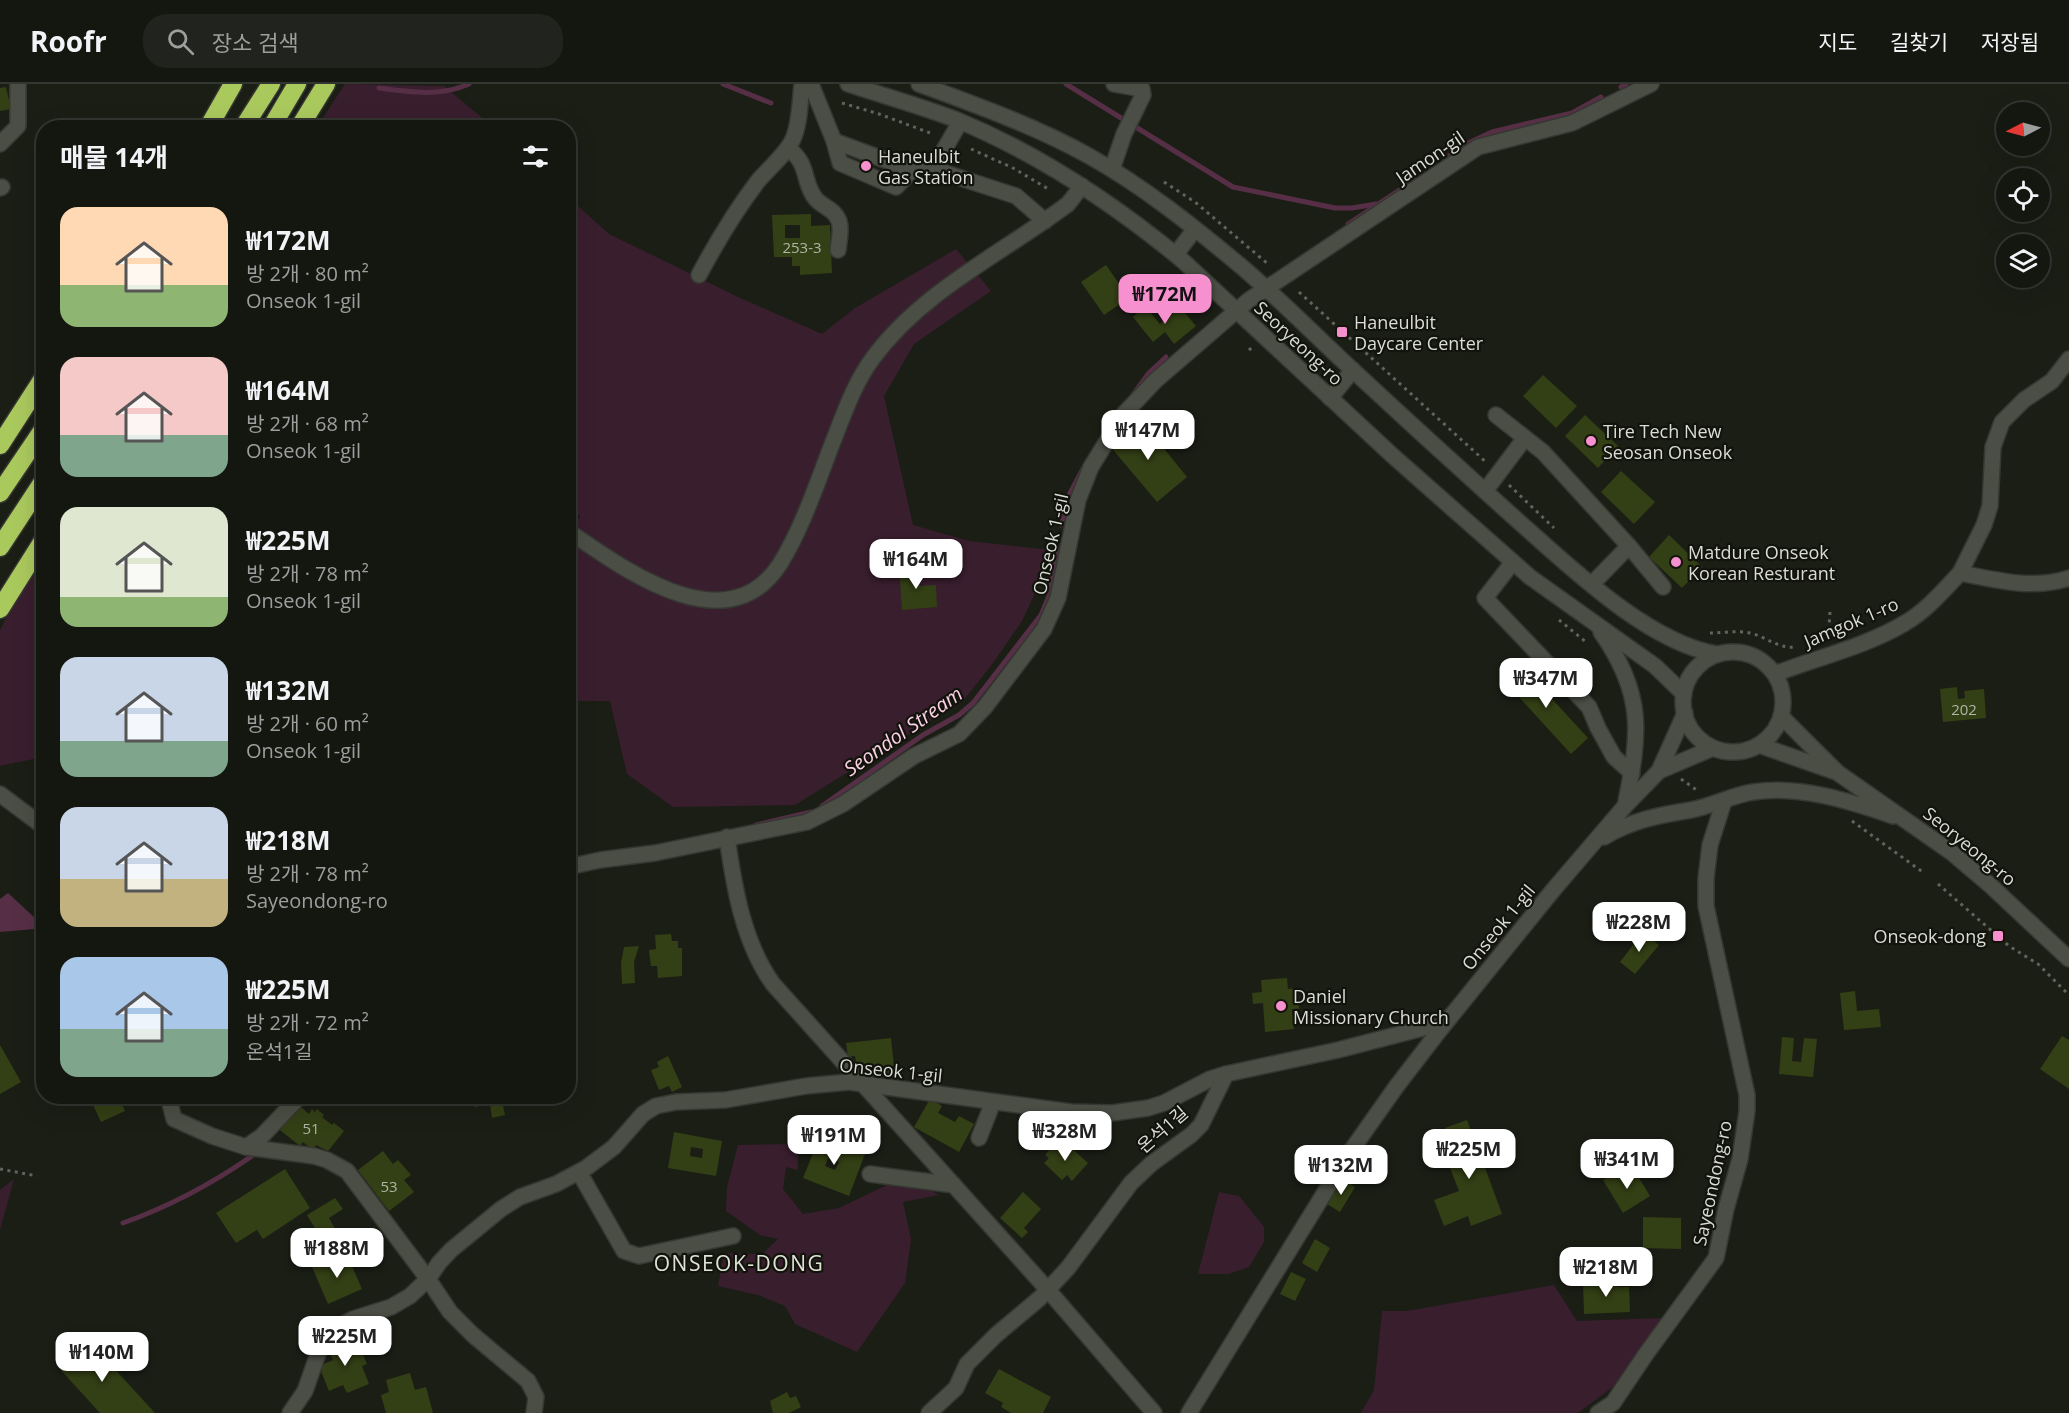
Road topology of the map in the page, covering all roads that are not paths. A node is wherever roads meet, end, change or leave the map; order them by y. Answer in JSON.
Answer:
{"nodes":[{"id":1,"x":18,"y":84,"type":"edge"},
{"id":2,"x":233,"y":84,"type":"edge"},
{"id":3,"x":271,"y":84,"type":"edge"},
{"id":4,"x":297,"y":84,"type":"edge"},
{"id":5,"x":326,"y":84,"type":"edge"},
{"id":6,"x":802,"y":84,"type":"edge"},
{"id":7,"x":811,"y":84,"type":"edge"},
{"id":8,"x":848,"y":84,"type":"edge"},
{"id":9,"x":919,"y":84,"type":"edge"},
{"id":10,"x":965,"y":84,"type":"edge"},
{"id":11,"x":1114,"y":84,"type":"edge"},
{"id":12,"x":1651,"y":84,"type":"edge"},
{"id":13,"x":958,"y":99,"type":"junction"},
{"id":14,"x":213,"y":120,"type":"edge"},
{"id":15,"x":248,"y":120,"type":"edge"},
{"id":16,"x":276,"y":120,"type":"edge"},
{"id":17,"x":304,"y":120,"type":"edge"},
{"id":18,"x":960,"y":122,"type":"junction"},
{"id":19,"x":834,"y":141,"type":"junction"},
{"id":20,"x":0,"y":144,"type":"edge"},
{"id":21,"x":788,"y":148,"type":"junction"},
{"id":22,"x":933,"y":169,"type":"junction"},
{"id":23,"x":912,"y":170,"type":"junction"},
{"id":24,"x":1112,"y":170,"type":"junction"},
{"id":25,"x":1082,"y":186,"type":"junction"},
{"id":26,"x":1045,"y":221,"type":"junction"},
{"id":27,"x":1195,"y":229,"type":"junction"},
{"id":28,"x":838,"y":250,"type":"dead end"},
{"id":29,"x":1176,"y":254,"type":"junction"},
{"id":30,"x":699,"y":275,"type":"dead end"},
{"id":31,"x":1266,"y":289,"type":"junction"},
{"id":32,"x":1249,"y":300,"type":"joint"},
{"id":33,"x":1236,"y":311,"type":"junction"},
{"id":34,"x":2069,"y":359,"type":"edge"},
{"id":35,"x":1353,"y":370,"type":"junction"},
{"id":36,"x":36,"y":389,"type":"edge"},
{"id":37,"x":1330,"y":398,"type":"junction"},
{"id":38,"x":1496,"y":414,"type":"dead end"},
{"id":39,"x":1525,"y":438,"type":"junction"},
{"id":40,"x":36,"y":440,"type":"edge"},
{"id":41,"x":0,"y":445,"type":"edge"},
{"id":42,"x":1485,"y":491,"type":"junction"},
{"id":43,"x":36,"y":492,"type":"edge"},
{"id":44,"x":0,"y":493,"type":"edge"},
{"id":45,"x":576,"y":536,"type":"edge"},
{"id":46,"x":1629,"y":546,"type":"junction"},
{"id":47,"x":0,"y":547,"type":"edge"},
{"id":48,"x":36,"y":552,"type":"edge"},
{"id":49,"x":1513,"y":562,"type":"junction"},
{"id":50,"x":1960,"y":573,"type":"junction"},
{"id":51,"x":2069,"y":578,"type":"edge"},
{"id":52,"x":1592,"y":584,"type":"junction"},
{"id":53,"x":1664,"y":586,"type":"dead end"},
{"id":54,"x":0,"y":609,"type":"edge"},
{"id":55,"x":1595,"y":624,"type":"junction"},
{"id":56,"x":1717,"y":654,"type":"junction"},
{"id":57,"x":1775,"y":674,"type":"junction"},
{"id":58,"x":1684,"y":694,"type":"junction"},
{"id":59,"x":1684,"y":713,"type":"junction"},
{"id":60,"x":1781,"y":716,"type":"junction"},
{"id":61,"x":1759,"y":745,"type":"junction"},
{"id":62,"x":1713,"y":748,"type":"junction"},
{"id":63,"x":1659,"y":771,"type":"junction"},
{"id":64,"x":1632,"y":773,"type":"junction"},
{"id":65,"x":1838,"y":773,"type":"junction"},
{"id":66,"x":0,"y":794,"type":"edge"},
{"id":67,"x":1724,"y":801,"type":"junction"},
{"id":68,"x":1625,"y":806,"type":"junction"},
{"id":69,"x":36,"y":821,"type":"edge"},
{"id":70,"x":1909,"y":822,"type":"junction"},
{"id":71,"x":727,"y":837,"type":"junction"},
{"id":72,"x":1592,"y":845,"type":"junction"},
{"id":73,"x":576,"y":865,"type":"edge"},
{"id":74,"x":2069,"y":959,"type":"edge"},
{"id":75,"x":1439,"y":1031,"type":"junction"},
{"id":76,"x":1226,"y":1074,"type":"junction"},
{"id":77,"x":862,"y":1083,"type":"junction"},
{"id":78,"x":993,"y":1102,"type":"junction"},
{"id":79,"x":170,"y":1104,"type":"edge"},
{"id":80,"x":292,"y":1104,"type":"edge"},
{"id":81,"x":979,"y":1138,"type":"dead end"},
{"id":82,"x":246,"y":1147,"type":"junction"},
{"id":83,"x":579,"y":1172,"type":"junction"},
{"id":84,"x":870,"y":1174,"type":"dead end"},
{"id":85,"x":954,"y":1185,"type":"junction"},
{"id":86,"x":734,"y":1236,"type":"dead end"},
{"id":87,"x":428,"y":1279,"type":"junction"},
{"id":88,"x":1048,"y":1290,"type":"junction"},
{"id":89,"x":1613,"y":1408,"type":"edge"},
{"id":90,"x":290,"y":1413,"type":"edge"},
{"id":91,"x":534,"y":1413,"type":"edge"},
{"id":92,"x":929,"y":1413,"type":"edge"},
{"id":93,"x":1154,"y":1413,"type":"edge"},
{"id":94,"x":1189,"y":1413,"type":"edge"},
{"id":95,"x":1598,"y":1413,"type":"edge"}],
"edges":[{"from":1,"to":20,"type":"street"},
{"from":2,"to":14,"type":"highway"},
{"from":3,"to":15,"type":"highway"},
{"from":4,"to":16,"type":"highway"},
{"from":5,"to":17,"type":"highway"},
{"from":6,"to":21,"type":"street"},
{"from":7,"to":19,"type":"street"},
{"from":8,"to":18,"type":"street","name":"Seoryeong-ro"},
{"from":9,"to":13,"type":"street","name":"Seoryeong-ro"},
{"from":10,"to":13,"type":"street"},
{"from":11,"to":24,"type":"street"},
{"from":12,"to":31,"type":"street","name":"Jamon-gil"},
{"from":13,"to":24,"type":"street","name":"Seoryeong-ro"},
{"from":18,"to":22,"type":"street"},
{"from":18,"to":25,"type":"street","name":"Seoryeong-ro"},
{"from":19,"to":23,"type":"street"},
{"from":19,"to":23,"type":"street"},
{"from":21,"to":28,"type":"street"},
{"from":21,"to":30,"type":"street"},
{"from":22,"to":23,"type":"street"},
{"from":22,"to":26,"type":"street"},
{"from":24,"to":27,"type":"street","name":"Seoryeong-ro"},
{"from":25,"to":26,"type":"street"},
{"from":25,"to":29,"type":"street","name":"Seoryeong-ro"},
{"from":26,"to":45,"type":"street"},
{"from":27,"to":29,"type":"street"},
{"from":27,"to":31,"type":"street","name":"Seoryeong-ro"},
{"from":29,"to":33,"type":"street","name":"Seoryeong-ro"},
{"from":31,"to":32,"type":"street","name":"Jamon-gil"},
{"from":31,"to":35,"type":"street","name":"Seoryeong-ro"},
{"from":32,"to":33,"type":"street","name":"Onseok 1-gil"},
{"from":33,"to":37,"type":"street","name":"Seoryeong-ro"},
{"from":33,"to":71,"type":"street","name":"Onseok 1-gil"},
{"from":34,"to":50,"type":"street"},
{"from":35,"to":37,"type":"street"},
{"from":35,"to":42,"type":"street","name":"Seoryeong-ro"},
{"from":36,"to":41,"type":"highway"},
{"from":37,"to":49,"type":"street","name":"Seoryeong-ro"},
{"from":38,"to":39,"type":"street"},
{"from":39,"to":42,"type":"street"},
{"from":39,"to":46,"type":"street"},
{"from":40,"to":44,"type":"highway"},
{"from":42,"to":52,"type":"street","name":"Seoryeong-ro"},
{"from":43,"to":47,"type":"highway"},
{"from":46,"to":52,"type":"street"},
{"from":46,"to":53,"type":"street"},
{"from":48,"to":54,"type":"highway"},
{"from":49,"to":55,"type":"street","name":"Seoryeong-ro"},
{"from":49,"to":64,"type":"street"},
{"from":50,"to":51,"type":"street"},
{"from":50,"to":57,"type":"street","name":"Jamgok 1-ro"},
{"from":52,"to":56,"type":"street","name":"Seoryeong-ro"},
{"from":55,"to":58,"type":"street","name":"Seoryeong-ro"},
{"from":55,"to":64,"type":"street"},
{"from":56,"to":57,"type":"street","name":"Seoryeong-ro"},
{"from":56,"to":58,"type":"street"},
{"from":57,"to":60,"type":"street"},
{"from":58,"to":59,"type":"street"},
{"from":59,"to":62,"type":"street"},
{"from":59,"to":63,"type":"street"},
{"from":60,"to":61,"type":"street"},
{"from":60,"to":65,"type":"street","name":"Seoryeong-ro"},
{"from":61,"to":62,"type":"street"},
{"from":61,"to":65,"type":"street","name":"Seoryeong-ro"},
{"from":62,"to":63,"type":"street"},
{"from":63,"to":68,"type":"street","name":"Onseok 1-gil"},
{"from":64,"to":68,"type":"street"},
{"from":65,"to":70,"type":"street","name":"Seoryeong-ro"},
{"from":66,"to":69,"type":"street"},
{"from":67,"to":70,"type":"street"},
{"from":67,"to":72,"type":"street"},
{"from":67,"to":89,"type":"street","name":"Sayeondong-ro"},
{"from":68,"to":72,"type":"street","name":"Onseok 1-gil"},
{"from":70,"to":74,"type":"street","name":"Seoryeong-ro"},
{"from":71,"to":73,"type":"street","name":"Onseok 1-gil"},
{"from":71,"to":77,"type":"street"},
{"from":72,"to":75,"type":"street","name":"Onseok 1-gil"},
{"from":75,"to":76,"type":"street","name":"Onseok 1-gil"},
{"from":75,"to":94,"type":"street"},
{"from":76,"to":78,"type":"street","name":"Onseok 1-gil"},
{"from":76,"to":88,"type":"street","name":"온석1길"},
{"from":77,"to":78,"type":"street","name":"Onseok 1-gil"},
{"from":77,"to":83,"type":"street","name":"Onseok 1-gil"},
{"from":77,"to":85,"type":"street"},
{"from":78,"to":81,"type":"street"},
{"from":79,"to":82,"type":"street"},
{"from":80,"to":82,"type":"street"},
{"from":82,"to":87,"type":"street"},
{"from":83,"to":86,"type":"street"},
{"from":83,"to":87,"type":"street","name":"Onseok 1-gil"},
{"from":84,"to":85,"type":"street"},
{"from":85,"to":88,"type":"street"},
{"from":87,"to":90,"type":"street"},
{"from":87,"to":91,"type":"street"},
{"from":88,"to":92,"type":"street","name":"온석1길"},
{"from":88,"to":93,"type":"street"},
{"from":89,"to":95,"type":"street","name":"Sayeondong-ro"}]}
